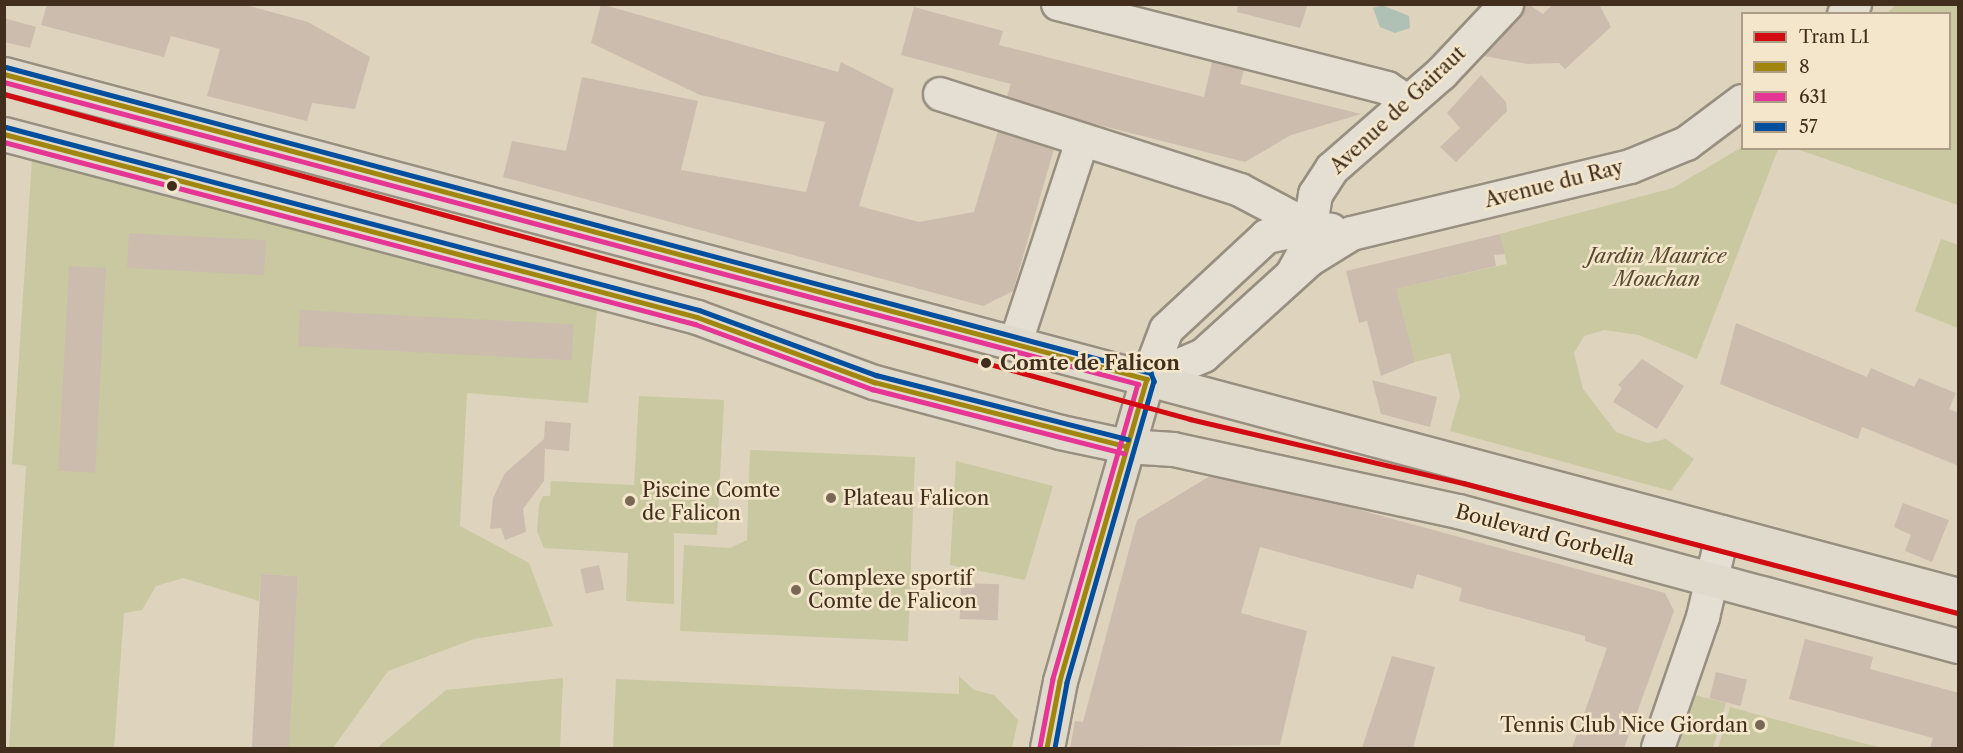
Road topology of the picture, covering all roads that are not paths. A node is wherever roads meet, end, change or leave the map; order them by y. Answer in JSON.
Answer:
{"nodes":[{"id":1,"x":1058,"y":4,"type":"edge"},
{"id":2,"x":1506,"y":4,"type":"edge"},
{"id":3,"x":4,"y":74,"type":"edge"},
{"id":4,"x":940,"y":94,"type":"dead end"},
{"id":5,"x":1407,"y":101,"type":"junction"},
{"id":6,"x":1741,"y":103,"type":"edge"},
{"id":7,"x":4,"y":134,"type":"edge"},
{"id":8,"x":1082,"y":141,"type":"junction"},
{"id":9,"x":1310,"y":227,"type":"junction"},
{"id":10,"x":1351,"y":233,"type":"junction"},
{"id":11,"x":1290,"y":276,"type":"junction"},
{"id":12,"x":1016,"y":345,"type":"junction"},
{"id":13,"x":1203,"y":355,"type":"junction"},
{"id":14,"x":1147,"y":379,"type":"junction"},
{"id":15,"x":1209,"y":395,"type":"junction"},
{"id":16,"x":1126,"y":446,"type":"junction"},
{"id":17,"x":1723,"y":532,"type":"junction"},
{"id":18,"x":1713,"y":581,"type":"junction"},
{"id":19,"x":1959,"y":595,"type":"edge"},
{"id":20,"x":1959,"y":646,"type":"edge"},
{"id":21,"x":1047,"y":748,"type":"edge"},
{"id":22,"x":1658,"y":748,"type":"edge"}],
"edges":[{"from":1,"to":5,"type":"street"},
{"from":2,"to":5,"type":"main road","name":"Avenue de Gairaut"},
{"from":3,"to":12,"type":"main road"},
{"from":4,"to":8,"type":"street"},
{"from":5,"to":9,"type":"main road","name":"Avenue de Gairaut"},
{"from":6,"to":10,"type":"main road","name":"Avenue du Ray"},
{"from":7,"to":16,"type":"main road","name":"Boulevard Gorbella"},
{"from":8,"to":9,"type":"street"},
{"from":8,"to":12,"type":"street"},
{"from":9,"to":10,"type":"main road","name":"Avenue du Ray"},
{"from":9,"to":11,"type":"main road","name":"Avenue du Ray"},
{"from":9,"to":14,"type":"main road","name":"Avenue du Ray"},
{"from":10,"to":11,"type":"main road","name":"Avenue du Ray"},
{"from":11,"to":13,"type":"main road","name":"Avenue du Ray"},
{"from":12,"to":14,"type":"main road"},
{"from":13,"to":14,"type":"main road","name":"Avenue du Ray"},
{"from":13,"to":15,"type":"main road"},
{"from":14,"to":15,"type":"main road"},
{"from":14,"to":16,"type":"main road","name":"Avenue du Ray"},
{"from":15,"to":17,"type":"main road"},
{"from":16,"to":18,"type":"main road","name":"Boulevard Gorbella"},
{"from":16,"to":21,"type":"main road","name":"Avenue du Ray"},
{"from":17,"to":18,"type":"street"},
{"from":17,"to":19,"type":"main road"},
{"from":18,"to":20,"type":"main road","name":"Boulevard Gorbella"},
{"from":18,"to":22,"type":"street"}]}
